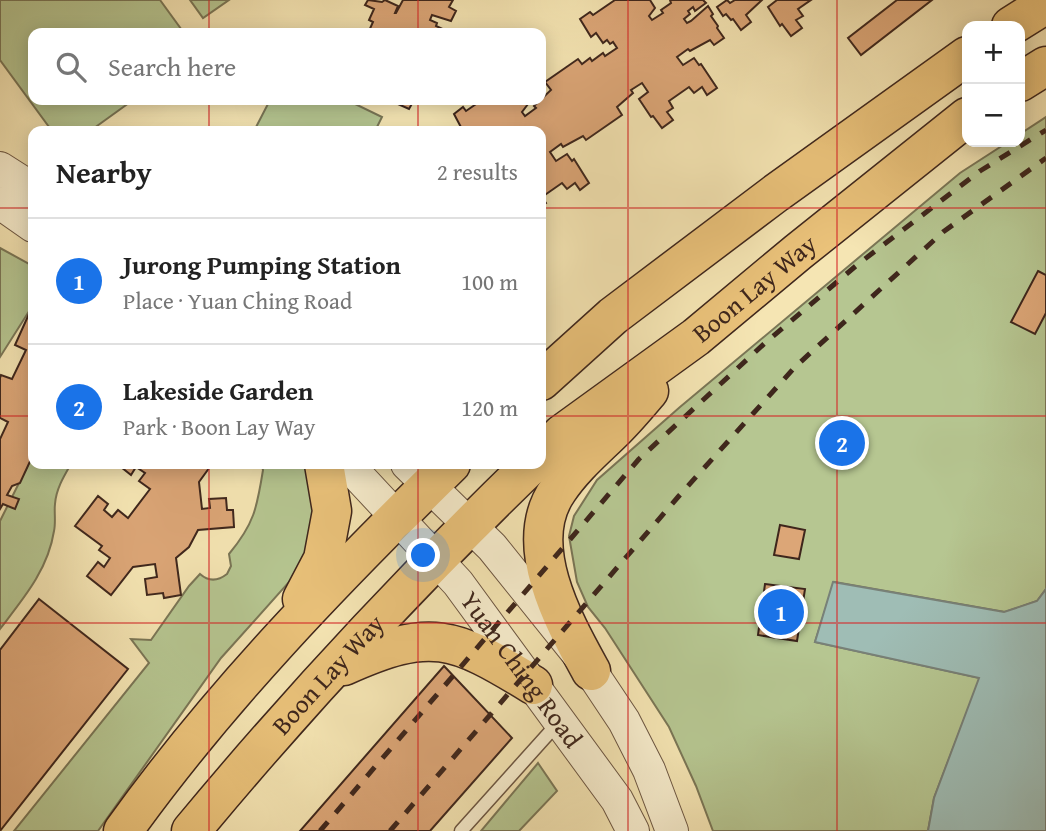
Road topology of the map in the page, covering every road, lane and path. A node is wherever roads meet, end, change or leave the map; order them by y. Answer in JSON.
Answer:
{"nodes":[{"id":1,"x":1046,"y":4,"type":"edge"},
{"id":2,"x":1019,"y":21,"type":"edge"},
{"id":3,"x":962,"y":60,"type":"edge"},
{"id":4,"x":1046,"y":66,"type":"edge"},
{"id":5,"x":1025,"y":79,"type":"edge"},
{"id":6,"x":962,"y":121,"type":"edge"},
{"id":7,"x":0,"y":168,"type":"edge"},
{"id":8,"x":28,"y":186,"type":"edge"},
{"id":9,"x":0,"y":202,"type":"edge"},
{"id":10,"x":28,"y":222,"type":"edge"},
{"id":11,"x":613,"y":316,"type":"junction"},
{"id":12,"x":696,"y":337,"type":"junction"},
{"id":13,"x":546,"y":358,"type":"edge"},
{"id":14,"x":546,"y":376,"type":"edge"},
{"id":15,"x":546,"y":450,"type":"edge"},
{"id":16,"x":325,"y":469,"type":"edge"},
{"id":17,"x":352,"y":469,"type":"edge"},
{"id":18,"x":527,"y":469,"type":"edge"},
{"id":19,"x":429,"y":471,"type":"edge"},
{"id":20,"x":397,"y":519,"type":"junction"},
{"id":21,"x":469,"y":525,"type":"junction"},
{"id":22,"x":436,"y":560,"type":"junction"},
{"id":23,"x":283,"y":635,"type":"junction"},
{"id":24,"x":591,"y":671,"type":"junction"},
{"id":25,"x":323,"y":677,"type":"junction"},
{"id":26,"x":533,"y":685,"type":"junction"},
{"id":27,"x":560,"y":720,"type":"junction"},
{"id":28,"x":123,"y":831,"type":"edge"},
{"id":29,"x":191,"y":831,"type":"edge"},
{"id":30,"x":461,"y":831,"type":"edge"},
{"id":31,"x":633,"y":831,"type":"edge"},
{"id":32,"x":672,"y":831,"type":"edge"}],
"edges":[{"from":1,"to":2,"type":"main road"},
{"from":3,"to":11,"type":"main road"},
{"from":4,"to":5,"type":"main road"},
{"from":6,"to":12,"type":"main road","name":"Boon Lay Way"},
{"from":7,"to":8,"type":"street"},
{"from":9,"to":10,"type":"street"},
{"from":11,"to":13,"type":"main road"},
{"from":11,"to":14,"type":"main road"},
{"from":12,"to":15,"type":"main road","name":"Boon Lay Way"},
{"from":12,"to":24,"type":"main road"},
{"from":16,"to":23,"type":"main road"},
{"from":17,"to":20,"type":"street","name":"Yuan Ching Road"},
{"from":18,"to":21,"type":"main road","name":"Boon Lay Way"},
{"from":19,"to":20,"type":"main road"},
{"from":19,"to":21,"type":"street","name":"Yuan Ching Road"},
{"from":20,"to":22,"type":"street","name":"Yuan Ching Road"},
{"from":20,"to":23,"type":"main road"},
{"from":21,"to":22,"type":"main road","name":"Boon Lay Way"},
{"from":21,"to":24,"type":"street","name":"Yuan Ching Road"},
{"from":22,"to":25,"type":"main road","name":"Boon Lay Way"},
{"from":22,"to":26,"type":"street","name":"Yuan Ching Road"},
{"from":23,"to":28,"type":"main road"},
{"from":24,"to":32,"type":"street","name":"Yuan Ching Road"},
{"from":25,"to":26,"type":"main road"},
{"from":25,"to":29,"type":"main road","name":"Boon Lay Way"},
{"from":26,"to":27,"type":"street","name":"Yuan Ching Road"},
{"from":27,"to":30,"type":"lane"},
{"from":27,"to":31,"type":"street","name":"Yuan Ching Road"}]}
